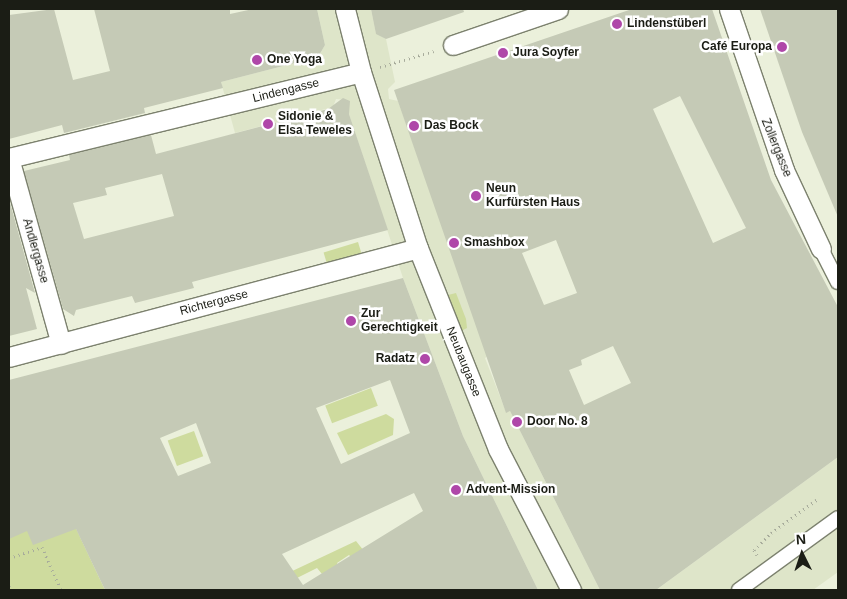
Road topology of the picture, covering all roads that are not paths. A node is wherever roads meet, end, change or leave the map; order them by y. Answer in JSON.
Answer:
{"nodes":[{"id":1,"x":345,"y":9,"type":"edge"},
{"id":2,"x":558,"y":9,"type":"edge"},
{"id":3,"x":729,"y":9,"type":"edge"},
{"id":4,"x":453,"y":45,"type":"road end"},
{"id":5,"x":361,"y":72,"type":"junction"},
{"id":6,"x":9,"y":158,"type":"edge"},
{"id":7,"x":418,"y":248,"type":"junction"},
{"id":8,"x":822,"y":249,"type":"joint"},
{"id":9,"x":838,"y":282,"type":"edge"},
{"id":10,"x":61,"y":344,"type":"junction"},
{"id":11,"x":9,"y":357,"type":"edge"},
{"id":12,"x":838,"y":518,"type":"edge"},
{"id":13,"x":570,"y":590,"type":"edge"},
{"id":14,"x":739,"y":590,"type":"edge"}],
"edges":[{"from":1,"to":5,"type":"street","name":"Neubaugasse"},
{"from":2,"to":4,"type":"street"},
{"from":3,"to":8,"type":"street","name":"Zollergasse"},
{"from":5,"to":6,"type":"street","name":"Lindengasse"},
{"from":5,"to":7,"type":"street","name":"Neubaugasse"},
{"from":6,"to":10,"type":"street","name":"Andlergasse"},
{"from":7,"to":10,"type":"street","name":"Richtergasse"},
{"from":7,"to":13,"type":"street","name":"Neubaugasse"},
{"from":8,"to":9,"type":"street","name":"Zollergasse"},
{"from":10,"to":11,"type":"street","name":"Richtergasse"},
{"from":12,"to":14,"type":"street"}]}
